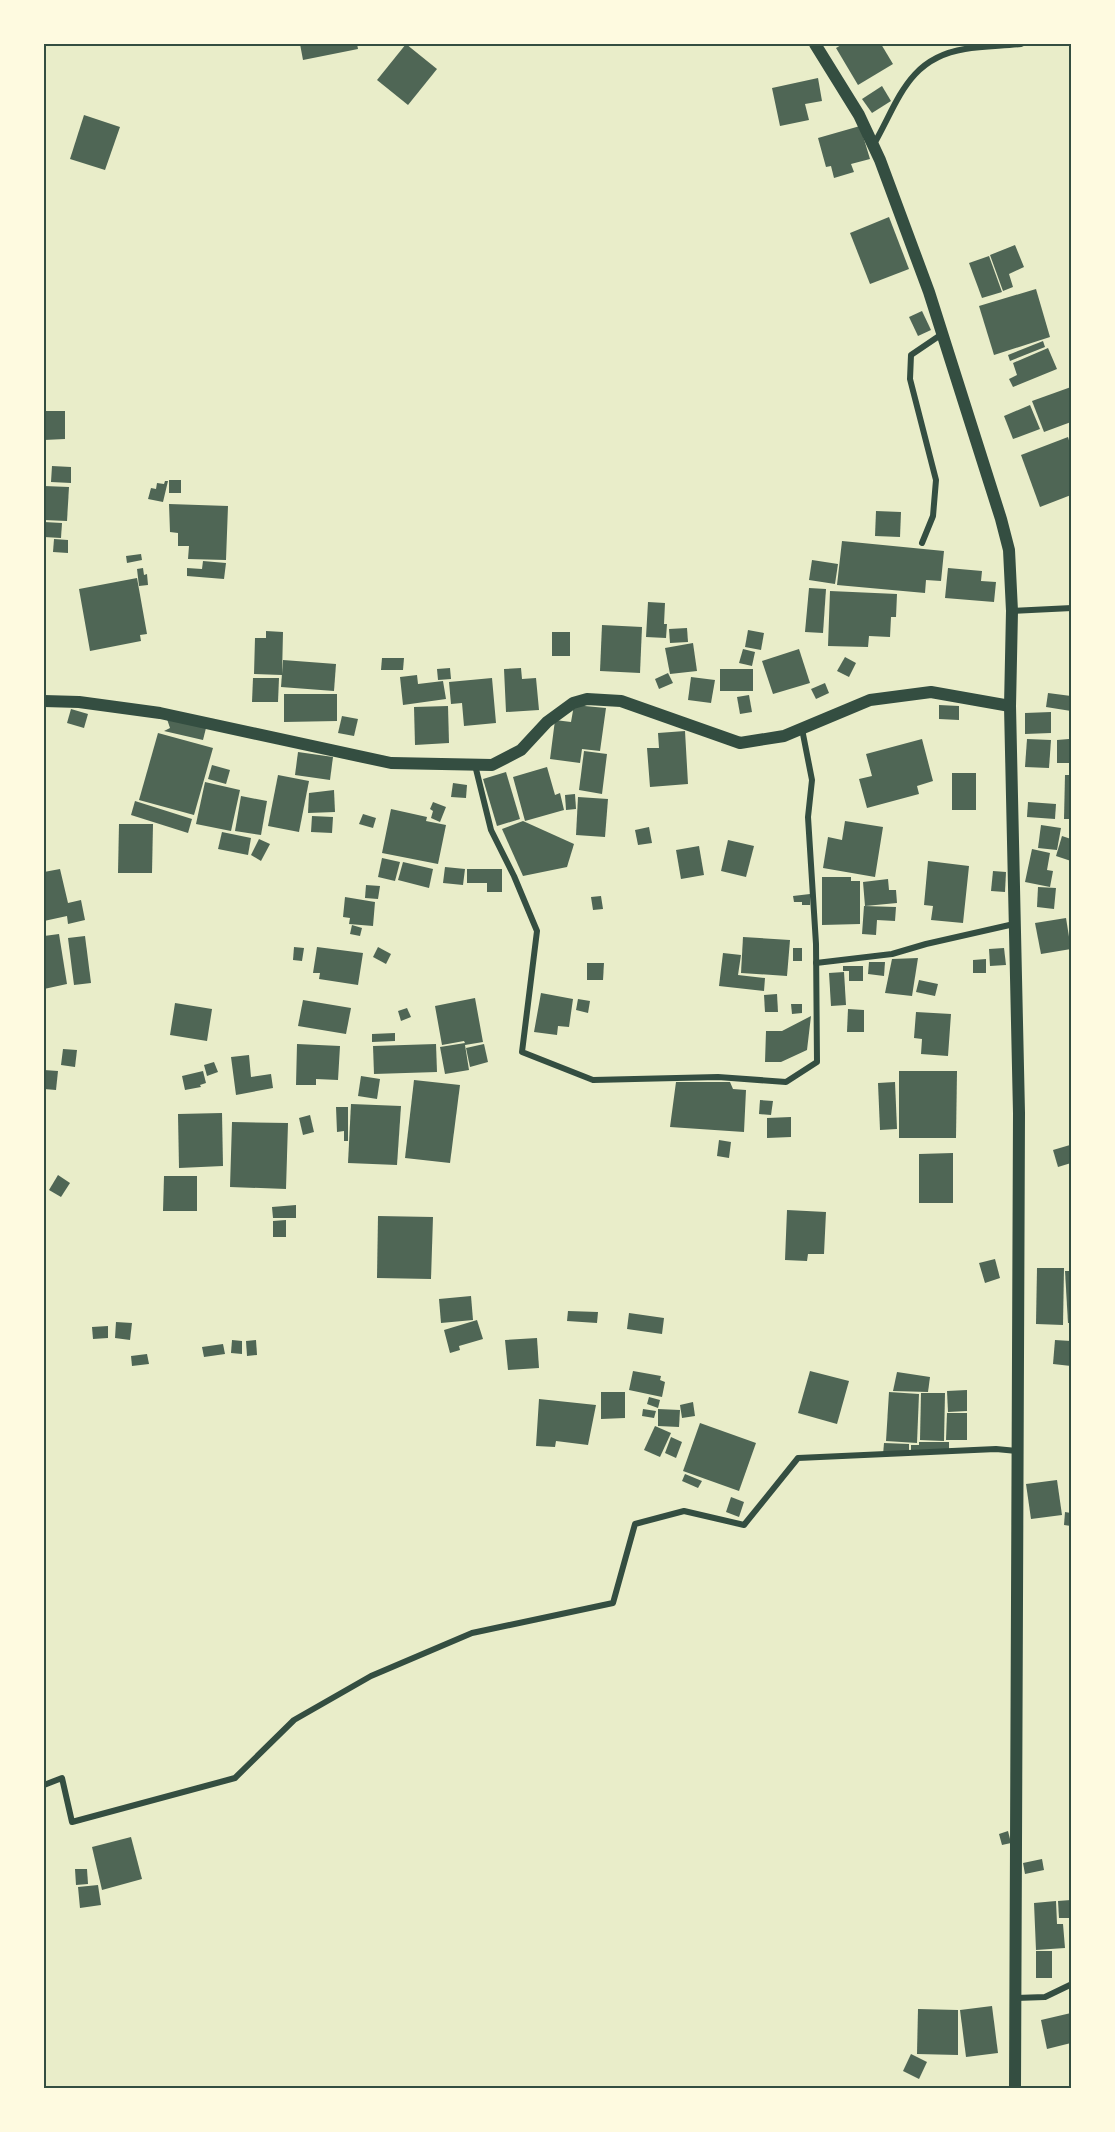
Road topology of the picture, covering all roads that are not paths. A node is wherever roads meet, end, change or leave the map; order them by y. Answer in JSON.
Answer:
{"nodes":[{"id":1,"x":815,"y":44,"type":"edge"},
{"id":2,"x":1021,"y":44,"type":"edge"},
{"id":3,"x":874,"y":145,"type":"junction"},
{"id":4,"x":943,"y":334,"type":"junction"},
{"id":5,"x":922,"y":543,"type":"dead end"},
{"id":6,"x":1071,"y":608,"type":"edge"},
{"id":7,"x":1012,"y":611,"type":"junction"},
{"id":8,"x":44,"y":701,"type":"edge"},
{"id":9,"x":1010,"y":706,"type":"junction"},
{"id":10,"x":802,"y":729,"type":"junction"},
{"id":11,"x":475,"y":765,"type":"junction"},
{"id":12,"x":1015,"y":924,"type":"junction"},
{"id":13,"x":816,"y":963,"type":"junction"},
{"id":14,"x":1017,"y":1451,"type":"junction"},
{"id":15,"x":44,"y":1785,"type":"edge"},
{"id":16,"x":1071,"y":1984,"type":"edge"},
{"id":17,"x":1015,"y":1998,"type":"junction"},
{"id":18,"x":1015,"y":2088,"type":"edge"}],
"edges":[{"from":1,"to":3,"type":"main road"},
{"from":2,"to":3,"type":"street"},
{"from":3,"to":4,"type":"main road"},
{"from":4,"to":5,"type":"street"},
{"from":4,"to":7,"type":"main road"},
{"from":6,"to":7,"type":"street"},
{"from":7,"to":9,"type":"main road"},
{"from":8,"to":11,"type":"main road"},
{"from":9,"to":10,"type":"main road"},
{"from":9,"to":12,"type":"main road"},
{"from":10,"to":11,"type":"main road"},
{"from":10,"to":13,"type":"street"},
{"from":11,"to":13,"type":"street"},
{"from":12,"to":13,"type":"street"},
{"from":12,"to":14,"type":"main road"},
{"from":14,"to":15,"type":"street"},
{"from":14,"to":17,"type":"main road"},
{"from":16,"to":17,"type":"street"},
{"from":17,"to":18,"type":"main road"}]}
